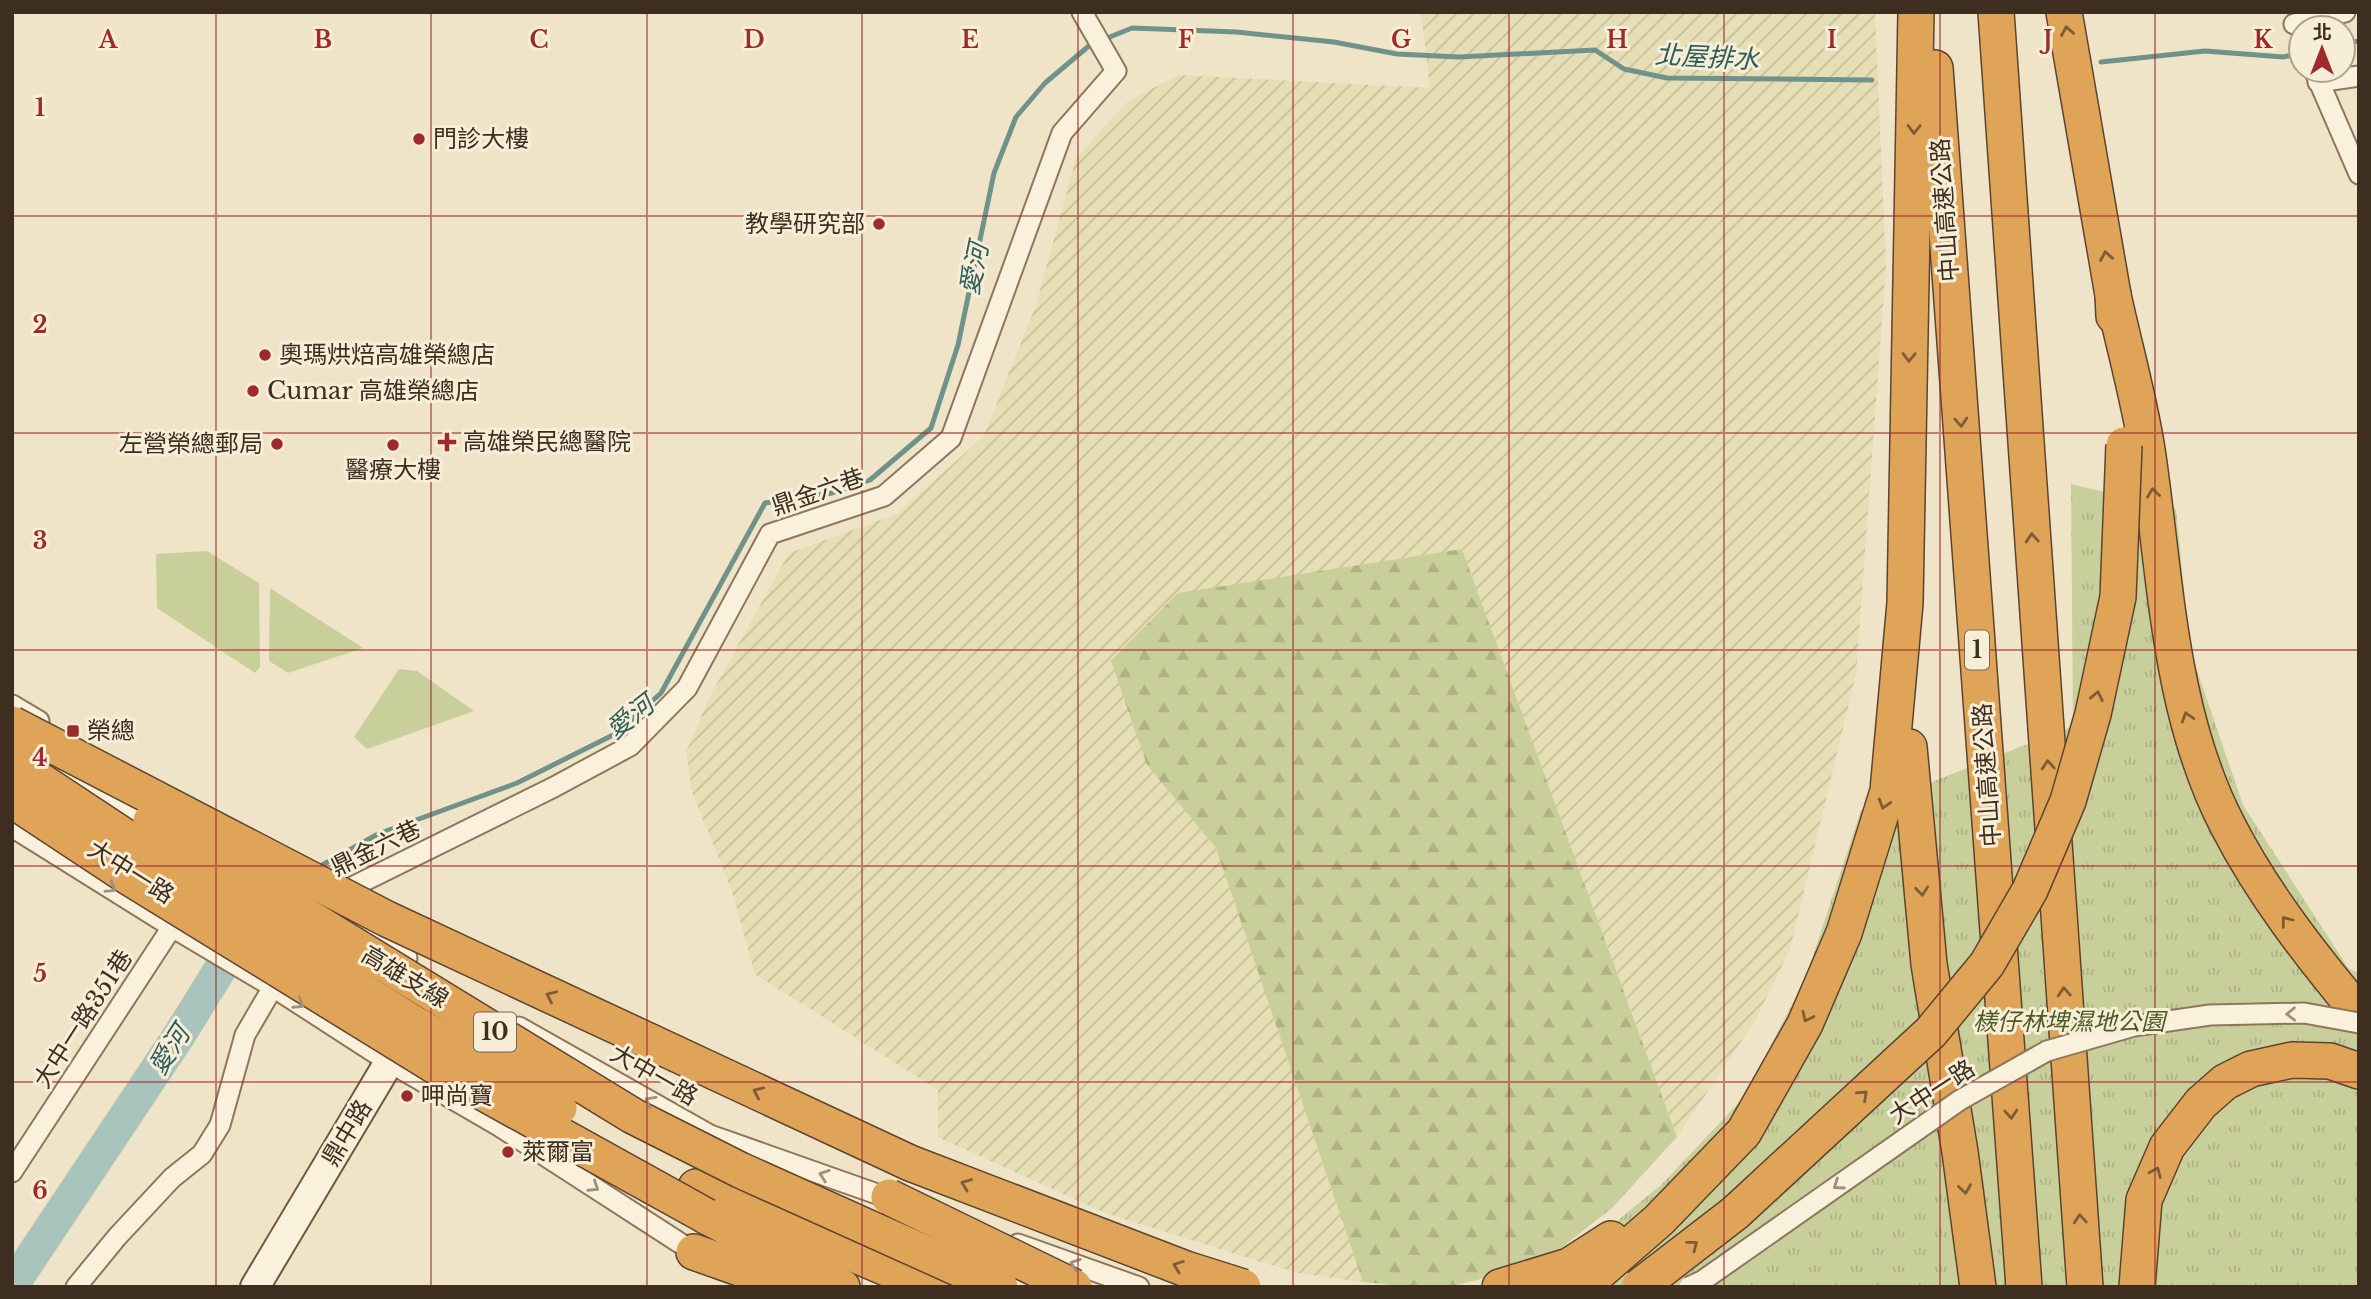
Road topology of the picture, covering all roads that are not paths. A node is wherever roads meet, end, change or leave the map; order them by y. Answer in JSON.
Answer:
{"nodes":[{"id":1,"x":1916,"y":12,"type":"edge"},
{"id":2,"x":1931,"y":12,"type":"edge"},
{"id":3,"x":1996,"y":12,"type":"edge"},
{"id":4,"x":2064,"y":12,"type":"edge"},
{"id":5,"x":1084,"y":16,"type":"edge"},
{"id":6,"x":2320,"y":84,"type":"edge"},
{"id":7,"x":2359,"y":174,"type":"edge"},
{"id":8,"x":2135,"y":446,"type":"junction"},
{"id":9,"x":1905,"y":603,"type":"junction"},
{"id":10,"x":12,"y":705,"type":"edge"},
{"id":11,"x":12,"y":724,"type":"edge"},
{"id":12,"x":12,"y":735,"type":"edge"},
{"id":13,"x":12,"y":741,"type":"edge"},
{"id":14,"x":12,"y":762,"type":"edge"},
{"id":15,"x":12,"y":768,"type":"edge"},
{"id":16,"x":12,"y":786,"type":"edge"},
{"id":17,"x":12,"y":800,"type":"edge"},
{"id":18,"x":190,"y":815,"type":"junction"},
{"id":19,"x":12,"y":827,"type":"edge"},
{"id":20,"x":153,"y":831,"type":"junction"},
{"id":21,"x":53,"y":852,"type":"junction"},
{"id":22,"x":322,"y":901,"type":"junction"},
{"id":23,"x":172,"y":927,"type":"junction"},
{"id":24,"x":278,"y":927,"type":"junction"},
{"id":25,"x":436,"y":978,"type":"junction"},
{"id":26,"x":273,"y":987,"type":"junction"},
{"id":27,"x":431,"y":1012,"type":"junction"},
{"id":28,"x":2359,"y":1013,"type":"edge"},
{"id":29,"x":2359,"y":1023,"type":"edge"},
{"id":30,"x":389,"y":1062,"type":"junction"},
{"id":31,"x":2359,"y":1070,"type":"edge"},
{"id":32,"x":12,"y":1172,"type":"edge"},
{"id":33,"x":888,"y":1197,"type":"junction"},
{"id":34,"x":701,"y":1202,"type":"junction"},
{"id":35,"x":694,"y":1252,"type":"junction"},
{"id":36,"x":1575,"y":1276,"type":"edge"},
{"id":37,"x":76,"y":1287,"type":"edge"},
{"id":38,"x":255,"y":1287,"type":"edge"},
{"id":39,"x":754,"y":1287,"type":"edge"},
{"id":40,"x":793,"y":1287,"type":"edge"},
{"id":41,"x":842,"y":1287,"type":"edge"},
{"id":42,"x":878,"y":1287,"type":"edge"},
{"id":43,"x":931,"y":1287,"type":"edge"},
{"id":44,"x":1000,"y":1287,"type":"edge"},
{"id":45,"x":1074,"y":1287,"type":"edge"},
{"id":46,"x":1094,"y":1287,"type":"edge"},
{"id":47,"x":1139,"y":1287,"type":"edge"},
{"id":48,"x":1243,"y":1287,"type":"edge"},
{"id":49,"x":1500,"y":1287,"type":"edge"},
{"id":50,"x":1639,"y":1287,"type":"edge"},
{"id":51,"x":1689,"y":1287,"type":"edge"},
{"id":52,"x":1978,"y":1287,"type":"edge"},
{"id":53,"x":2024,"y":1287,"type":"edge"},
{"id":54,"x":2085,"y":1287,"type":"edge"},
{"id":55,"x":2137,"y":1287,"type":"edge"}],
"edges":[{"from":1,"to":9,"type":"highway","one_way":true},
{"from":2,"to":53,"type":"highway","name":"中山高速公路","number":"1","one_way":true},
{"from":54,"to":3,"type":"highway","one_way":true},
{"from":8,"to":4,"type":"highway","one_way":true},
{"from":5,"to":22,"type":"street","name":"鼎金六巷"},
{"from":6,"to":7,"type":"street"},
{"from":28,"to":8,"type":"highway","one_way":true},
{"from":50,"to":8,"type":"highway","one_way":true,"bridge":true},
{"from":9,"to":36,"type":"highway","one_way":true},
{"from":9,"to":52,"type":"highway","one_way":true},
{"from":10,"to":18,"type":"street","name":"大中一路"},
{"from":48,"to":11,"type":"highway","one_way":true,"bridge":true},
{"from":12,"to":44,"type":"highway","name":"高雄支線","number":"10","bridge":true},
{"from":13,"to":20,"type":"street","name":"大中一路"},
{"from":14,"to":24,"type":"highway","name":"高雄支線","number":"10","bridge":true},
{"from":15,"to":20,"type":"street","name":"大中一路"},
{"from":16,"to":21,"type":"street","name":"大中一路"},
{"from":16,"to":24,"type":"highway","bridge":true},
{"from":17,"to":34,"type":"highway","bridge":true},
{"from":18,"to":20,"type":"street","name":"大中一路"},
{"from":18,"to":22,"type":"street","name":"大中一路"},
{"from":19,"to":21,"type":"street","name":"大中一路"},
{"from":20,"to":24,"type":"street","name":"大中一路"},
{"from":21,"to":23,"type":"street","name":"大中一路","one_way":true},
{"from":22,"to":25,"type":"street","name":"大中一路"},
{"from":23,"to":26,"type":"street","name":"大中一路"},
{"from":23,"to":32,"type":"street","name":"大中一路351巷"},
{"from":24,"to":27,"type":"street","name":"大中一路"},
{"from":24,"to":34,"type":"highway","name":"高雄支線","number":"10","bridge":true},
{"from":25,"to":27,"type":"street","name":"鼎中路"},
{"from":33,"to":25,"type":"street","name":"大中一路","one_way":true},
{"from":26,"to":30,"type":"street","name":"大中一路","one_way":true},
{"from":26,"to":37,"type":"street"},
{"from":27,"to":30,"type":"street","name":"鼎中路"},
{"from":27,"to":46,"type":"highway"},
{"from":29,"to":51,"type":"street","name":"大中一路","one_way":true,"bridge":true},
{"from":30,"to":35,"type":"street","name":"大中一路","one_way":true},
{"from":30,"to":38,"type":"street","name":"鼎中路"},
{"from":55,"to":31,"type":"highway","one_way":true},
{"from":33,"to":45,"type":"highway","bridge":true},
{"from":47,"to":33,"type":"street","name":"大中一路","one_way":true,"bridge":true},
{"from":34,"to":41,"type":"highway"},
{"from":34,"to":42,"type":"highway"},
{"from":34,"to":43,"type":"highway","name":"高雄支線","number":"10"},
{"from":35,"to":39,"type":"street","name":"大中一路"},
{"from":35,"to":40,"type":"highway"},
{"from":36,"to":49,"type":"highway"}]}
